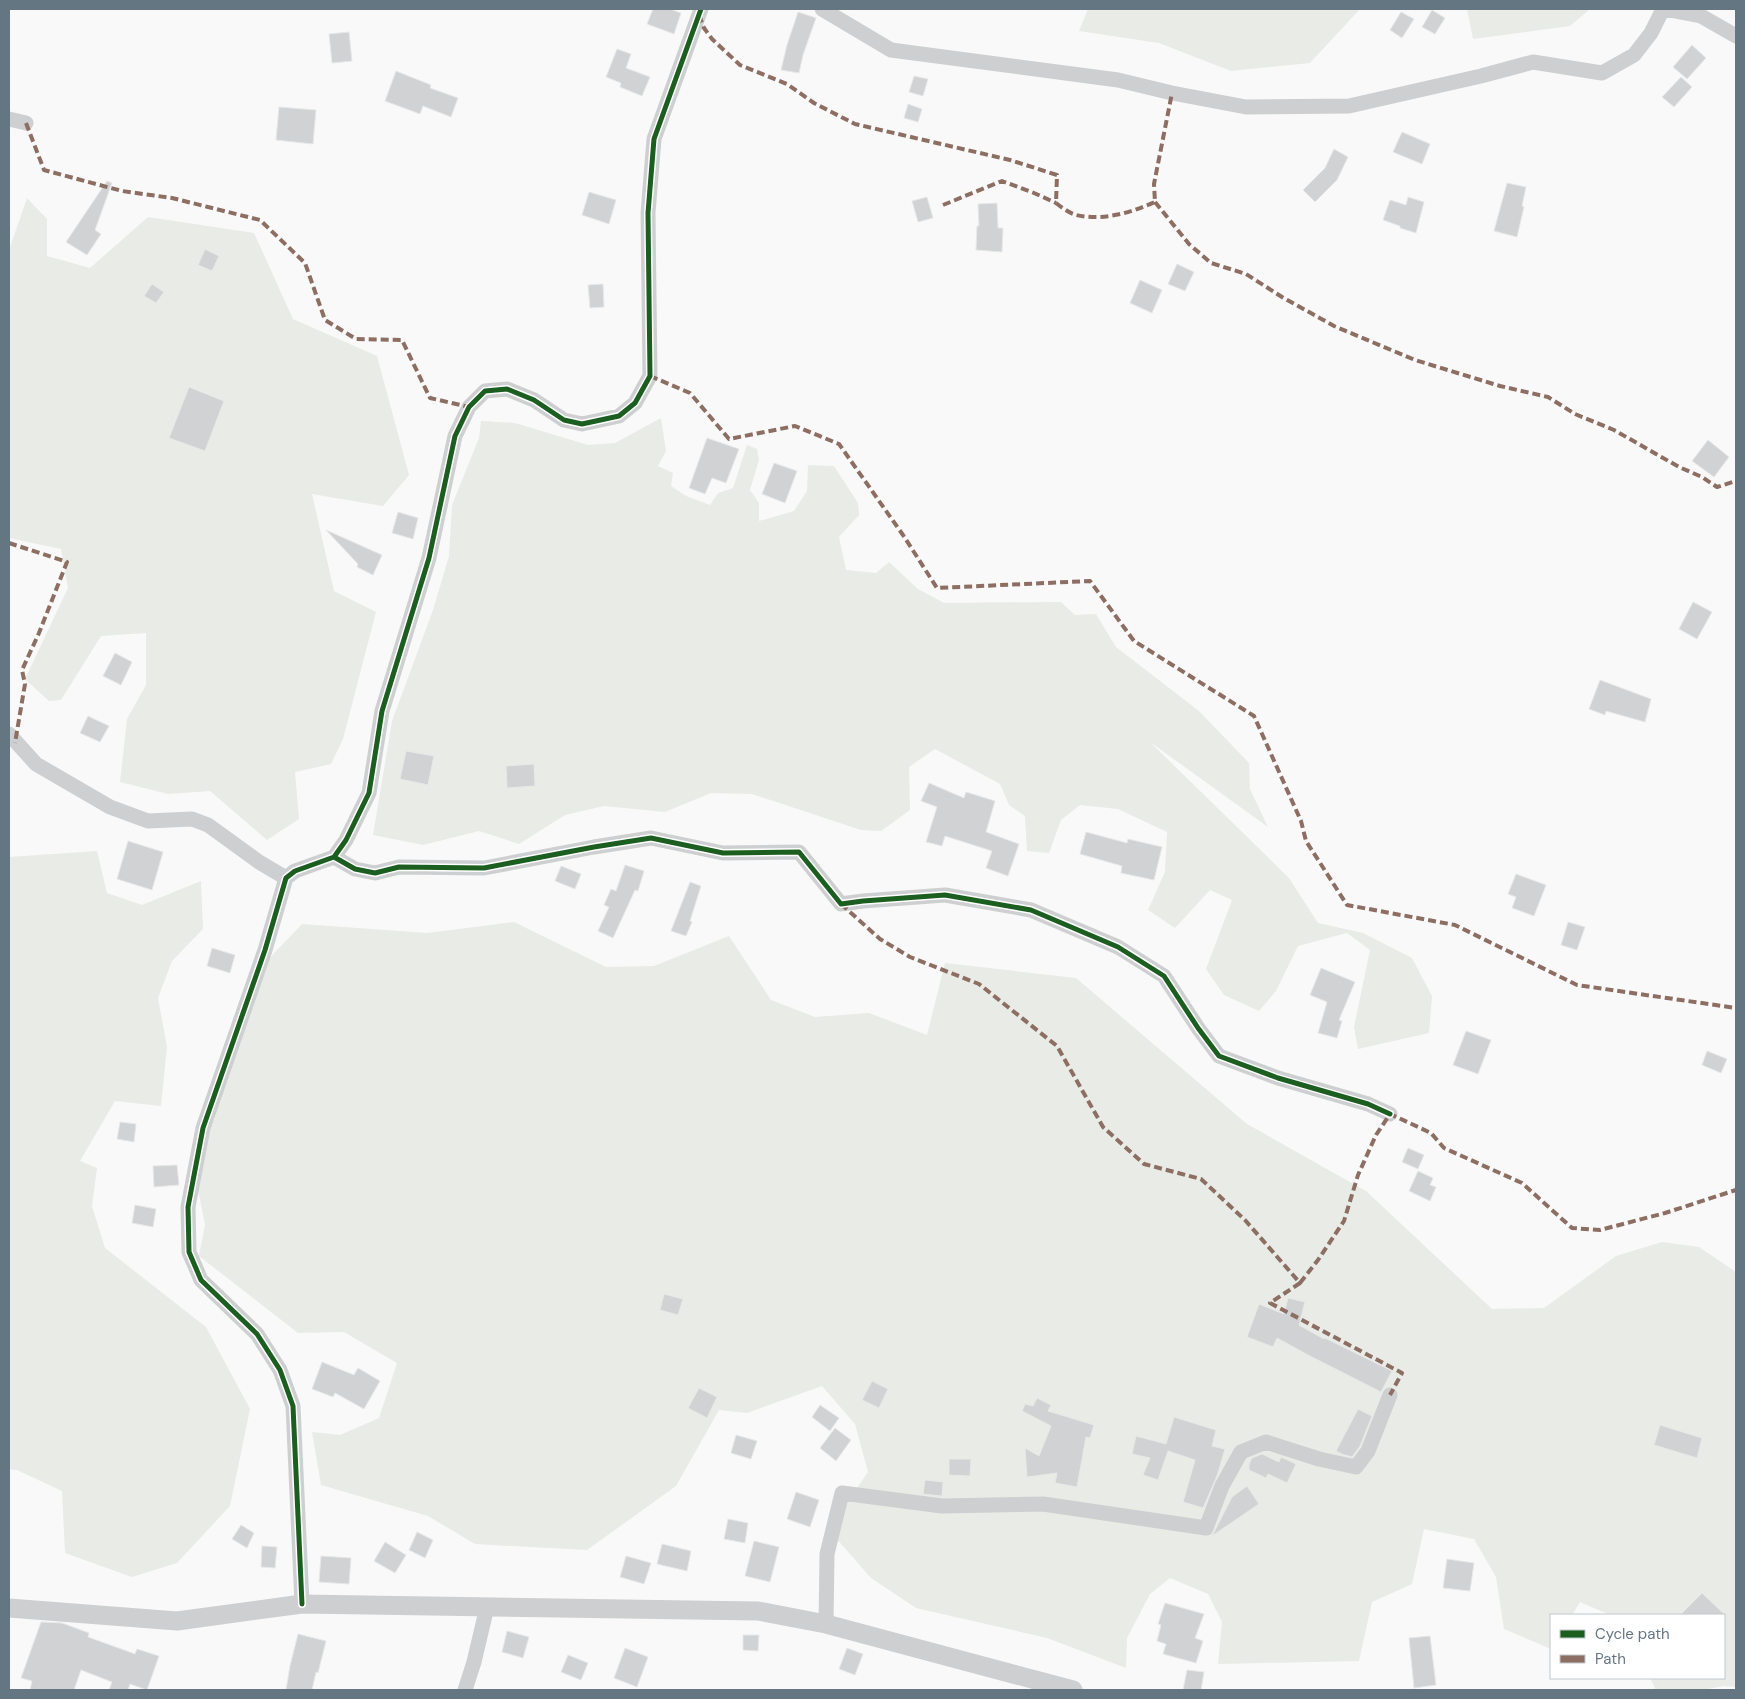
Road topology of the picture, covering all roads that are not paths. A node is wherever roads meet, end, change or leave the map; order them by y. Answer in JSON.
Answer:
{"nodes":[{"id":1,"x":701,"y":9,"type":"edge"},
{"id":2,"x":822,"y":9,"type":"edge"},
{"id":3,"x":1663,"y":9,"type":"edge"},
{"id":4,"x":1736,"y":36,"type":"edge"},
{"id":5,"x":9,"y":119,"type":"edge"},
{"id":6,"x":26,"y":124,"type":"dead end"},
{"id":7,"x":9,"y":734,"type":"edge"},
{"id":8,"x":334,"y":857,"type":"junction"},
{"id":9,"x":286,"y":878,"type":"junction"},
{"id":10,"x":1390,"y":1114,"type":"dead end"},
{"id":11,"x":1390,"y":1395,"type":"dead end"},
{"id":12,"x":302,"y":1604,"type":"junction"},
{"id":13,"x":487,"y":1607,"type":"junction"},
{"id":14,"x":9,"y":1608,"type":"edge"},
{"id":15,"x":826,"y":1624,"type":"junction"},
{"id":16,"x":465,"y":1690,"type":"edge"},
{"id":17,"x":1073,"y":1690,"type":"edge"}],
"edges":[{"from":1,"to":8,"type":"street"},
{"from":2,"to":3,"type":"street"},
{"from":3,"to":4,"type":"street"},
{"from":5,"to":6,"type":"street"},
{"from":7,"to":9,"type":"street"},
{"from":8,"to":9,"type":"street"},
{"from":8,"to":10,"type":"street"},
{"from":9,"to":12,"type":"street"},
{"from":11,"to":15,"type":"street"},
{"from":12,"to":13,"type":"street"},
{"from":12,"to":14,"type":"street"},
{"from":13,"to":15,"type":"street"},
{"from":13,"to":16,"type":"street"},
{"from":15,"to":17,"type":"street"}]}
